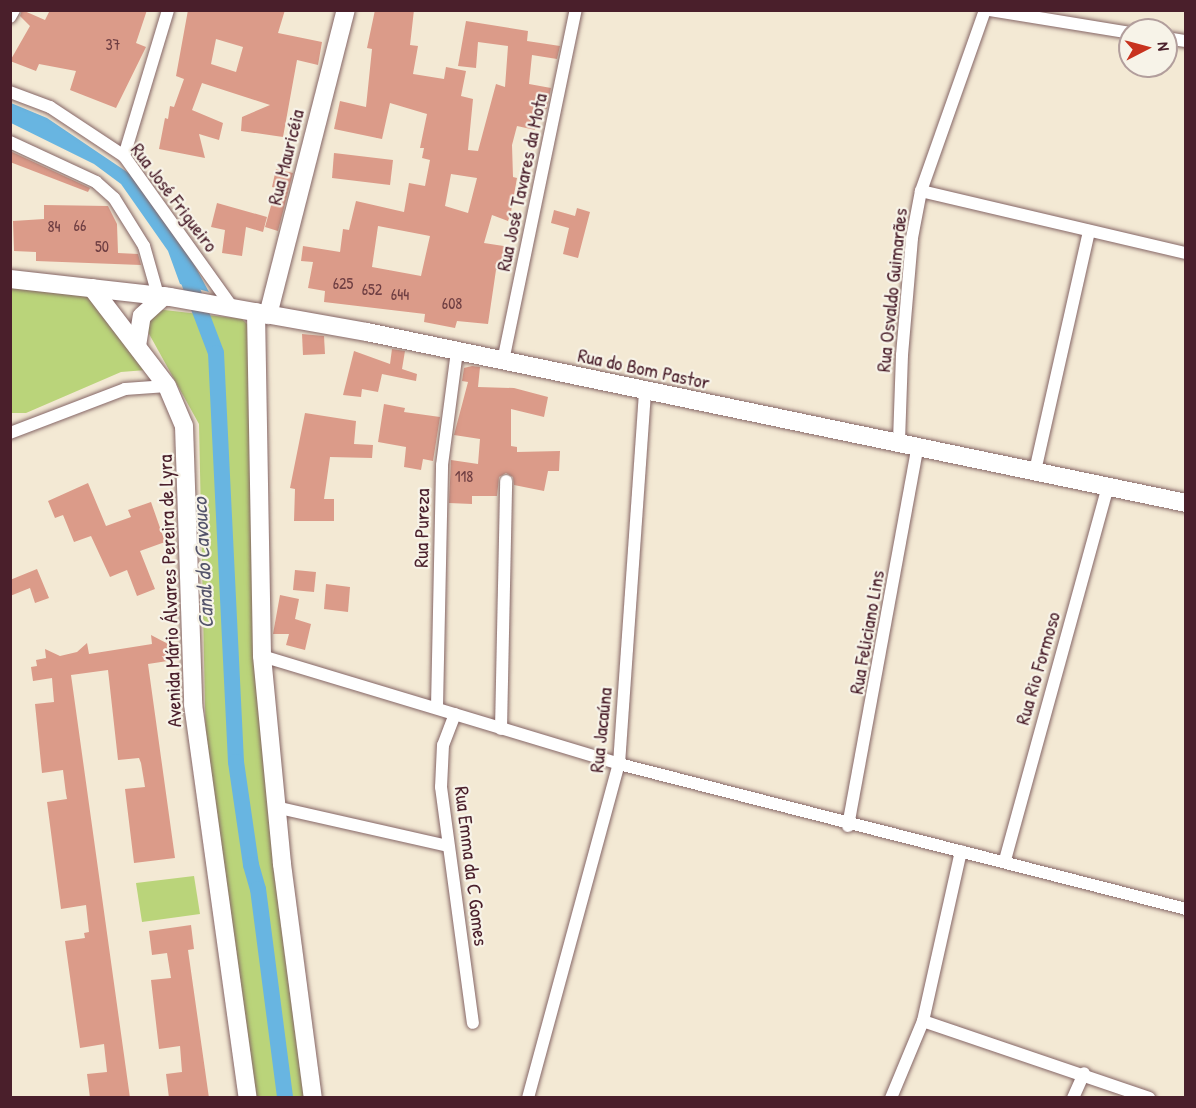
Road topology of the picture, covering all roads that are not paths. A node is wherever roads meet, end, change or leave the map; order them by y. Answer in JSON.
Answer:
{"nodes":[{"id":1,"x":14,"y":10,"type":"edge"},
{"id":2,"x":168,"y":10,"type":"edge"},
{"id":3,"x":346,"y":10,"type":"edge"},
{"id":4,"x":576,"y":10,"type":"edge"},
{"id":5,"x":985,"y":10,"type":"edge"},
{"id":6,"x":990,"y":10,"type":"edge"},
{"id":7,"x":10,"y":17,"type":"edge"},
{"id":8,"x":1118,"y":31,"type":"edge"},
{"id":9,"x":10,"y":92,"type":"edge"},
{"id":10,"x":10,"y":142,"type":"edge"},
{"id":11,"x":124,"y":156,"type":"junction"},
{"id":12,"x":921,"y":191,"type":"junction"},
{"id":13,"x":1089,"y":231,"type":"junction"},
{"id":14,"x":1185,"y":253,"type":"edge"},
{"id":15,"x":10,"y":279,"type":"edge"},
{"id":16,"x":92,"y":288,"type":"junction"},
{"id":17,"x":164,"y":296,"type":"junction"},
{"id":18,"x":227,"y":306,"type":"junction"},
{"id":19,"x":262,"y":313,"type":"junction"},
{"id":20,"x":137,"y":346,"type":"junction"},
{"id":21,"x":456,"y":351,"type":"junction"},
{"id":22,"x":503,"y":361,"type":"junction"},
{"id":23,"x":167,"y":386,"type":"junction"},
{"id":24,"x":645,"y":392,"type":"junction"},
{"id":25,"x":10,"y":433,"type":"edge"},
{"id":26,"x":899,"y":441,"type":"junction"},
{"id":27,"x":918,"y":446,"type":"junction"},
{"id":28,"x":1035,"y":471,"type":"junction"},
{"id":29,"x":506,"y":481,"type":"dead end"},
{"id":30,"x":1108,"y":486,"type":"junction"},
{"id":31,"x":1185,"y":503,"type":"edge"},
{"id":32,"x":262,"y":656,"type":"junction"},
{"id":33,"x":437,"y":707,"type":"junction"},
{"id":34,"x":455,"y":714,"type":"junction"},
{"id":35,"x":501,"y":729,"type":"junction"},
{"id":36,"x":620,"y":764,"type":"junction"},
{"id":37,"x":275,"y":807,"type":"junction"},
{"id":38,"x":848,"y":825,"type":"junction"},
{"id":39,"x":448,"y":846,"type":"junction"},
{"id":40,"x":961,"y":851,"type":"junction"},
{"id":41,"x":1005,"y":860,"type":"junction"},
{"id":42,"x":1185,"y":909,"type":"edge"},
{"id":43,"x":923,"y":1021,"type":"junction"},
{"id":44,"x":473,"y":1023,"type":"dead end"},
{"id":45,"x":1084,"y":1073,"type":"junction"},
{"id":46,"x":248,"y":1098,"type":"edge"},
{"id":47,"x":313,"y":1098,"type":"edge"},
{"id":48,"x":528,"y":1098,"type":"edge"},
{"id":49,"x":891,"y":1098,"type":"edge"},
{"id":50,"x":1073,"y":1098,"type":"edge"},
{"id":51,"x":1149,"y":1098,"type":"edge"}],
"edges":[{"from":1,"to":7,"type":"street"},
{"from":2,"to":11,"type":"street"},
{"from":3,"to":19,"type":"street","name":"Rua Mauricéia"},
{"from":4,"to":22,"type":"street","name":"Rua José Tavares da Mota"},
{"from":5,"to":12,"type":"street","name":"Rua Osvaldo Guimarães"},
{"from":6,"to":8,"type":"street"},
{"from":9,"to":11,"type":"street","name":"Rua José Frigueiro"},
{"from":10,"to":17,"type":"street"},
{"from":11,"to":18,"type":"street","name":"Rua José Frigueiro"},
{"from":12,"to":13,"type":"street"},
{"from":12,"to":26,"type":"street","name":"Rua Osvaldo Guimarães"},
{"from":13,"to":14,"type":"street"},
{"from":13,"to":28,"type":"street"},
{"from":15,"to":16,"type":"street","name":"Rua do Bom Pastor"},
{"from":16,"to":17,"type":"street","name":"Rua do Bom Pastor"},
{"from":16,"to":20,"type":"street","name":"Avenida Mário Álvares Pereira de Lyra"},
{"from":17,"to":18,"type":"street","name":"Rua do Bom Pastor"},
{"from":17,"to":20,"type":"street"},
{"from":18,"to":19,"type":"street","name":"Rua do Bom Pastor"},
{"from":19,"to":21,"type":"street","name":"Rua do Bom Pastor"},
{"from":19,"to":32,"type":"street"},
{"from":20,"to":23,"type":"street","name":"Avenida Mário Álvares Pereira de Lyra"},
{"from":21,"to":22,"type":"street","name":"Rua do Bom Pastor"},
{"from":21,"to":33,"type":"street","name":"Rua Pureza"},
{"from":22,"to":24,"type":"street","name":"Rua do Bom Pastor"},
{"from":23,"to":25,"type":"street"},
{"from":23,"to":46,"type":"street","name":"Avenida Mário Álvares Pereira de Lyra"},
{"from":24,"to":26,"type":"street","name":"Rua do Bom Pastor"},
{"from":24,"to":36,"type":"street","name":"Rua Jacaúna"},
{"from":26,"to":27,"type":"street","name":"Rua do Bom Pastor"},
{"from":27,"to":28,"type":"street","name":"Rua do Bom Pastor"},
{"from":27,"to":38,"type":"street","name":"Rua Feliciano Lins"},
{"from":28,"to":30,"type":"street","name":"Rua do Bom Pastor"},
{"from":29,"to":35,"type":"street"},
{"from":30,"to":31,"type":"street","name":"Rua do Bom Pastor"},
{"from":30,"to":41,"type":"street","name":"Rua Rio Formoso"},
{"from":32,"to":33,"type":"street"},
{"from":32,"to":37,"type":"street"},
{"from":33,"to":34,"type":"street"},
{"from":34,"to":35,"type":"street"},
{"from":34,"to":39,"type":"street","name":"Rua Emma da C Gomes"},
{"from":35,"to":36,"type":"street"},
{"from":36,"to":38,"type":"street"},
{"from":36,"to":48,"type":"street","name":"Rua Jacaúna"},
{"from":37,"to":39,"type":"street"},
{"from":37,"to":47,"type":"street"},
{"from":38,"to":40,"type":"street"},
{"from":39,"to":44,"type":"street","name":"Rua Emma da C Gomes"},
{"from":40,"to":41,"type":"street"},
{"from":40,"to":43,"type":"street"},
{"from":41,"to":42,"type":"street"},
{"from":43,"to":45,"type":"street"},
{"from":43,"to":49,"type":"street"},
{"from":45,"to":50,"type":"street"},
{"from":45,"to":51,"type":"street"}]}
